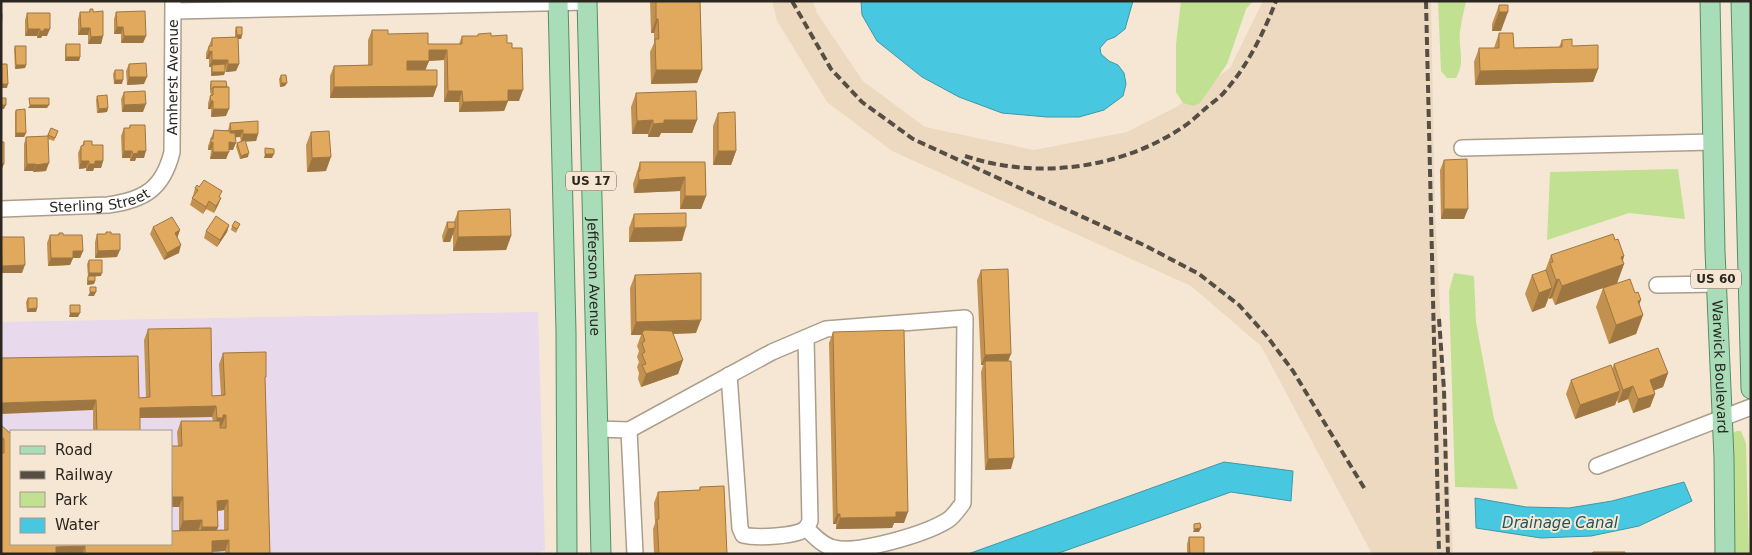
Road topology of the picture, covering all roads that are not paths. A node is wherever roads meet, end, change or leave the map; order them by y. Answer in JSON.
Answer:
{"nodes":[{"id":1,"x":1710,"y":1,"type":"edge"},
{"id":2,"x":1740,"y":1,"type":"edge"},
{"id":3,"x":558,"y":2,"type":"edge"},
{"id":4,"x":587,"y":2,"type":"edge"},
{"id":5,"x":174,"y":6,"type":"edge"},
{"id":6,"x":1744,"y":140,"type":"junction"},
{"id":7,"x":1713,"y":142,"type":"junction"},
{"id":8,"x":1462,"y":148,"type":"dead end"},
{"id":9,"x":172,"y":152,"type":"joint"},
{"id":10,"x":1,"y":209,"type":"edge"},
{"id":11,"x":1657,"y":284,"type":"dead end"},
{"id":12,"x":1717,"y":284,"type":"junction"},
{"id":13,"x":806,"y":338,"type":"junction"},
{"id":14,"x":729,"y":376,"type":"junction"},
{"id":15,"x":1751,"y":390,"type":"edge"},
{"id":16,"x":1751,"y":407,"type":"edge"},
{"id":17,"x":1722,"y":417,"type":"junction"},
{"id":18,"x":597,"y":429,"type":"junction"},
{"id":19,"x":629,"y":430,"type":"junction"},
{"id":20,"x":1597,"y":466,"type":"dead end"},
{"id":21,"x":806,"y":528,"type":"junction"},
{"id":22,"x":567,"y":554,"type":"edge"},
{"id":23,"x":601,"y":554,"type":"edge"},
{"id":24,"x":635,"y":554,"type":"edge"},
{"id":25,"x":1725,"y":554,"type":"edge"}],
"edges":[{"from":1,"to":7,"type":"main road","name":"Warwick Boulevard","number":"US 60"},
{"from":2,"to":6,"type":"main road","number":"US 60"},
{"from":3,"to":4,"type":"street"},
{"from":3,"to":5,"type":"street"},
{"from":3,"to":22,"type":"main road","name":"Jefferson Avenue","number":"US 17"},
{"from":4,"to":18,"type":"main road","name":"Jefferson Avenue","number":"US 17"},
{"from":5,"to":9,"type":"street","name":"Amherst Avenue"},
{"from":6,"to":7,"type":"main road"},
{"from":6,"to":15,"type":"main road","number":"US 60"},
{"from":7,"to":8,"type":"street"},
{"from":7,"to":12,"type":"main road","name":"Warwick Boulevard","number":"US 60"},
{"from":9,"to":10,"type":"street","name":"Sterling Street"},
{"from":11,"to":12,"type":"street"},
{"from":12,"to":17,"type":"main road","name":"Warwick Boulevard","number":"US 60"},
{"from":13,"to":14,"type":"street"},
{"from":13,"to":21,"type":"street"},
{"from":13,"to":21,"type":"street"},
{"from":14,"to":19,"type":"street"},
{"from":14,"to":21,"type":"street"},
{"from":16,"to":17,"type":"street"},
{"from":17,"to":20,"type":"street"},
{"from":17,"to":25,"type":"main road","name":"Warwick Boulevard","number":"US 60"},
{"from":18,"to":19,"type":"street"},
{"from":18,"to":23,"type":"main road","name":"Jefferson Avenue","number":"US 17"},
{"from":19,"to":24,"type":"street"}]}
